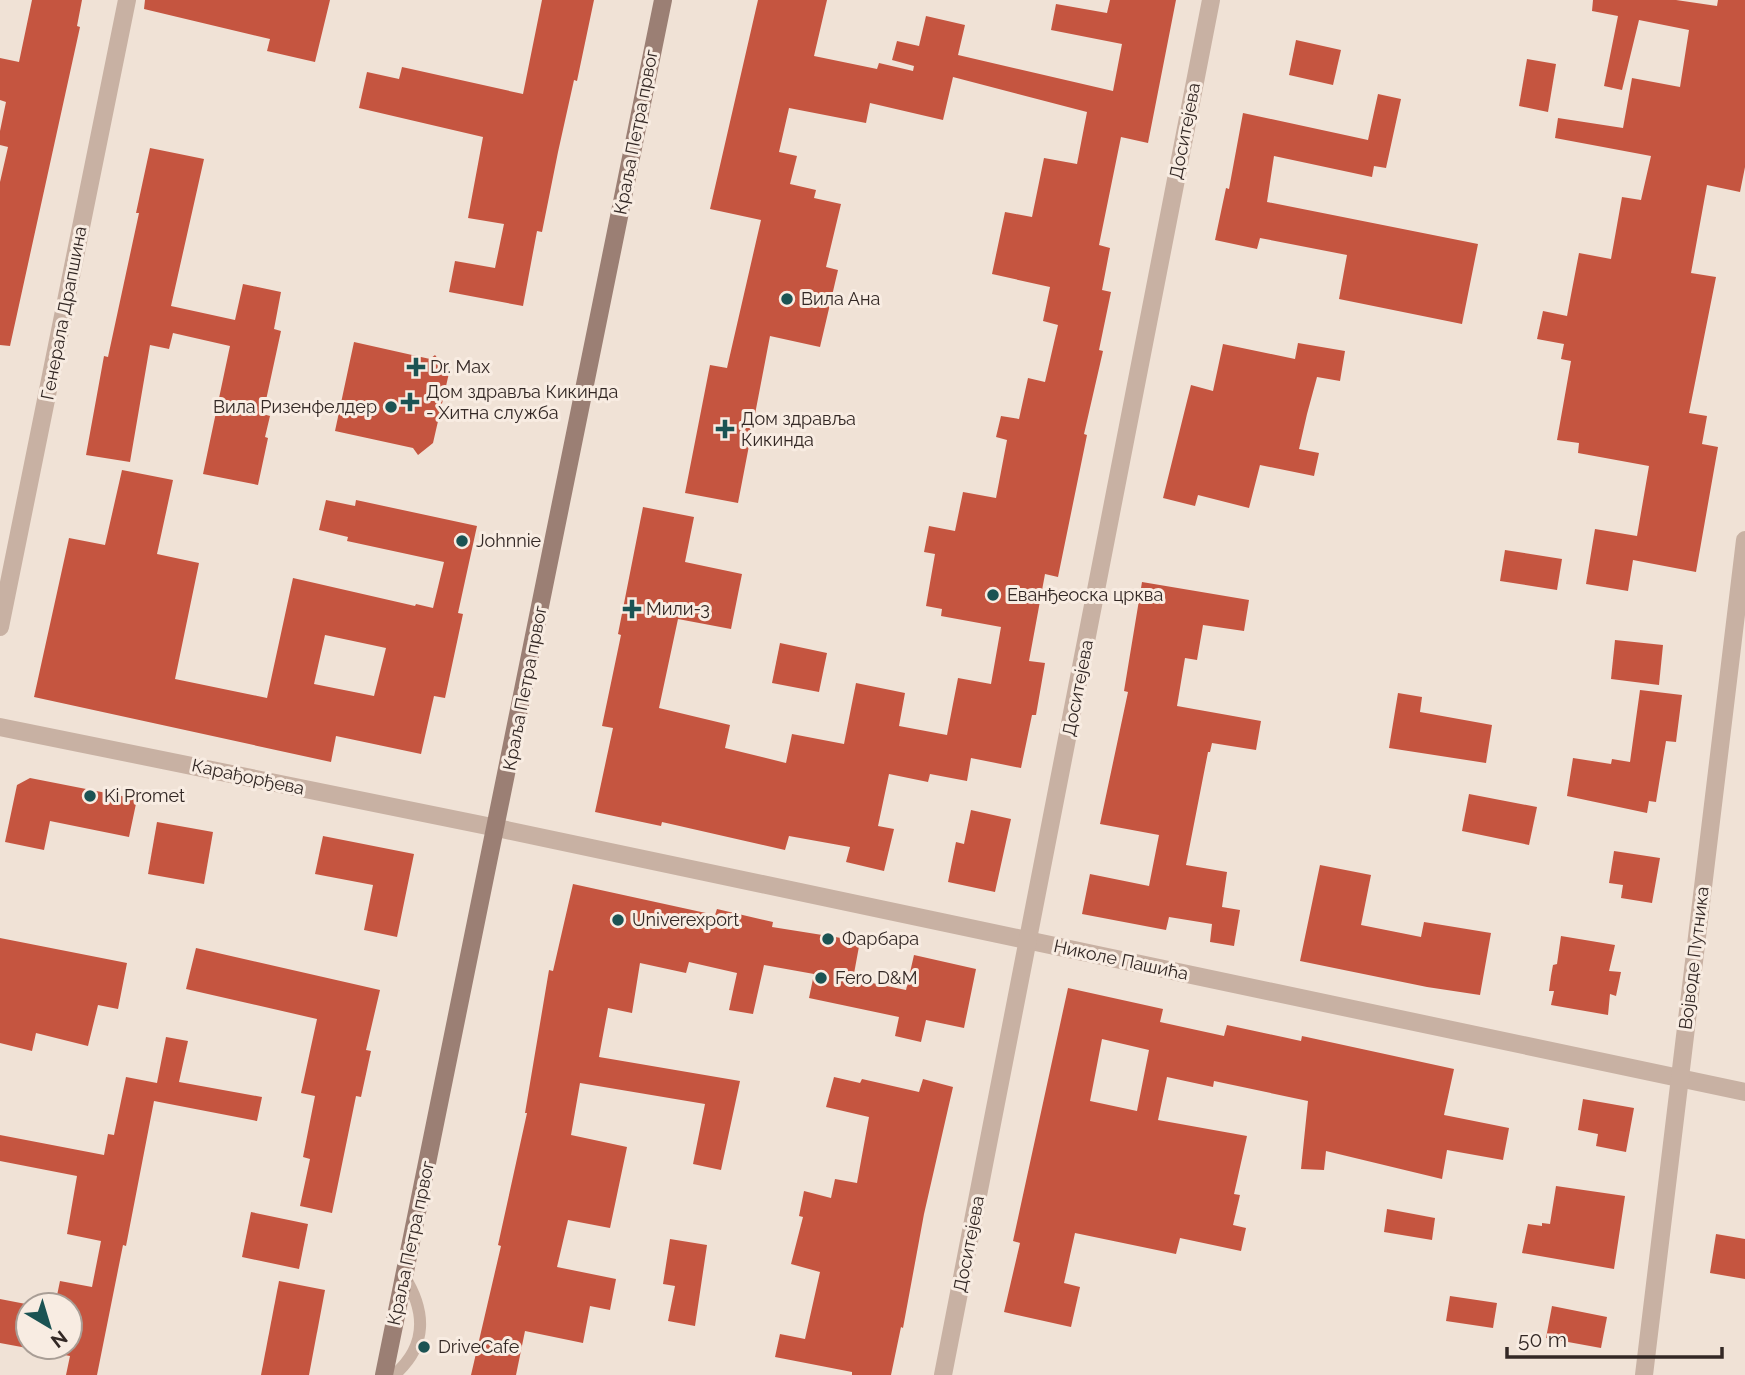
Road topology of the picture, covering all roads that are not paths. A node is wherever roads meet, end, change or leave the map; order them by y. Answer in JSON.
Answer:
{"nodes":[{"id":1,"x":127,"y":0,"type":"edge"},
{"id":2,"x":663,"y":0,"type":"edge"},
{"id":3,"x":1211,"y":0,"type":"edge"},
{"id":4,"x":1745,"y":540,"type":"edge"},
{"id":5,"x":0,"y":627,"type":"edge"},
{"id":6,"x":0,"y":727,"type":"edge"},
{"id":7,"x":496,"y":828,"type":"junction"},
{"id":8,"x":1029,"y":941,"type":"junction"},
{"id":9,"x":1679,"y":1079,"type":"junction"},
{"id":10,"x":1745,"y":1092,"type":"edge"},
{"id":11,"x":404,"y":1276,"type":"junction"},
{"id":12,"x":384,"y":1375,"type":"edge"},
{"id":13,"x":394,"y":1375,"type":"edge"},
{"id":14,"x":943,"y":1375,"type":"edge"},
{"id":15,"x":1644,"y":1375,"type":"edge"}],
"edges":[{"from":1,"to":5,"type":"street","name":"Генерала Драпшина"},
{"from":2,"to":7,"type":"street","name":"Краља Петра првог"},
{"from":3,"to":8,"type":"street","name":"Доситејева"},
{"from":4,"to":9,"type":"street","name":"Војводе Путника"},
{"from":6,"to":7,"type":"street","name":"Карађорђева"},
{"from":7,"to":8,"type":"street","name":"Николе Пашића"},
{"from":7,"to":11,"type":"street","name":"Краља Петра првог"},
{"from":8,"to":9,"type":"street","name":"Николе Пашића"},
{"from":8,"to":14,"type":"street","name":"Доситејева"},
{"from":9,"to":10,"type":"street","name":"Николе Пашића"},
{"from":9,"to":15,"type":"street","name":"Војводе Путника"},
{"from":11,"to":12,"type":"street","name":"Краља Петра првог"},
{"from":11,"to":13,"type":"lane"}]}
